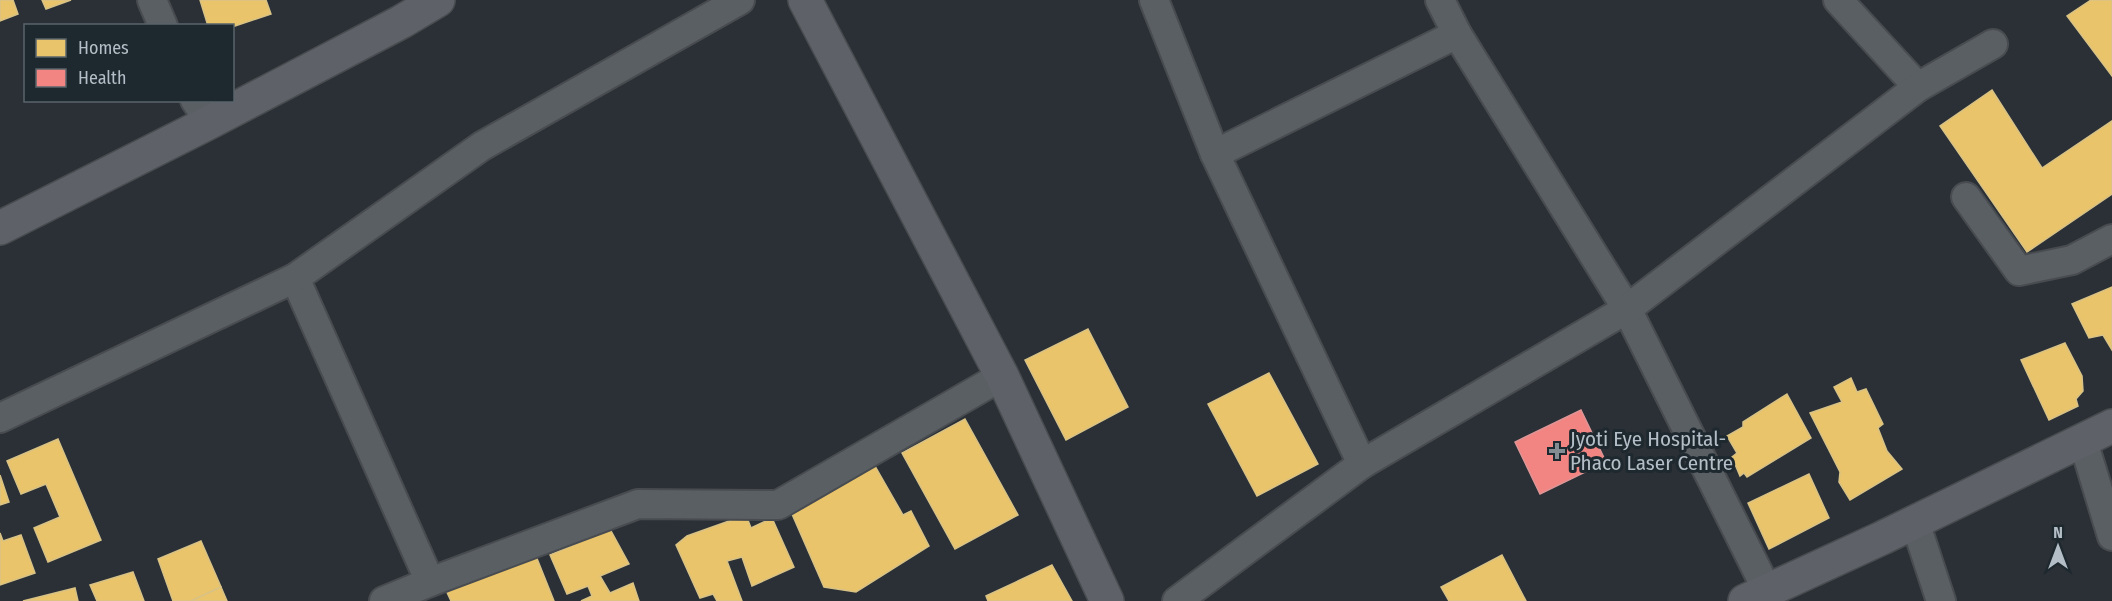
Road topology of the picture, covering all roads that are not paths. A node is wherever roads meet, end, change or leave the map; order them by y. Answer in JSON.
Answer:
{"nodes":[{"id":1,"x":152,"y":0,"type":"edge"},
{"id":2,"x":740,"y":0,"type":"edge"},
{"id":3,"x":805,"y":0,"type":"edge"},
{"id":4,"x":1154,"y":0,"type":"edge"},
{"id":5,"x":1440,"y":0,"type":"edge"},
{"id":6,"x":1838,"y":0,"type":"edge"},
{"id":7,"x":424,"y":4,"type":"edge"},
{"id":8,"x":162,"y":24,"type":"edge"},
{"id":9,"x":1457,"y":34,"type":"junction"},
{"id":10,"x":1992,"y":44,"type":"dead end"},
{"id":11,"x":1918,"y":87,"type":"junction"},
{"id":12,"x":234,"y":96,"type":"edge"},
{"id":13,"x":221,"y":102,"type":"edge"},
{"id":14,"x":202,"y":111,"type":"edge"},
{"id":15,"x":1215,"y":154,"type":"junction"},
{"id":16,"x":1966,"y":196,"type":"dead end"},
{"id":17,"x":0,"y":228,"type":"edge"},
{"id":18,"x":2112,"y":238,"type":"edge"},
{"id":19,"x":295,"y":278,"type":"junction"},
{"id":20,"x":1627,"y":309,"type":"junction"},
{"id":21,"x":1002,"y":376,"type":"junction"},
{"id":22,"x":0,"y":418,"type":"edge"},
{"id":23,"x":2112,"y":426,"type":"edge"},
{"id":24,"x":2083,"y":441,"type":"junction"},
{"id":25,"x":1362,"y":464,"type":"junction"},
{"id":26,"x":1915,"y":522,"type":"junction"},
{"id":27,"x":2112,"y":536,"type":"edge"},
{"id":28,"x":430,"y":582,"type":"junction"},
{"id":29,"x":1756,"y":596,"type":"edge"},
{"id":30,"x":384,"y":601,"type":"edge"},
{"id":31,"x":1107,"y":601,"type":"edge"},
{"id":32,"x":1177,"y":601,"type":"edge"},
{"id":33,"x":1941,"y":601,"type":"edge"}],
"edges":[{"from":1,"to":8,"type":"street"},
{"from":2,"to":19,"type":"street"},
{"from":3,"to":21,"type":"street"},
{"from":4,"to":15,"type":"street"},
{"from":5,"to":9,"type":"street"},
{"from":6,"to":11,"type":"street"},
{"from":7,"to":12,"type":"street"},
{"from":9,"to":15,"type":"street"},
{"from":9,"to":20,"type":"street"},
{"from":10,"to":11,"type":"street"},
{"from":11,"to":20,"type":"street"},
{"from":13,"to":14,"type":"street"},
{"from":14,"to":17,"type":"street"},
{"from":15,"to":25,"type":"street"},
{"from":16,"to":18,"type":"street"},
{"from":19,"to":22,"type":"street"},
{"from":19,"to":28,"type":"street"},
{"from":20,"to":25,"type":"street"},
{"from":20,"to":29,"type":"street"},
{"from":21,"to":28,"type":"street"},
{"from":21,"to":31,"type":"street"},
{"from":23,"to":24,"type":"street"},
{"from":24,"to":26,"type":"street"},
{"from":24,"to":27,"type":"street"},
{"from":25,"to":32,"type":"street"},
{"from":26,"to":29,"type":"street"},
{"from":26,"to":33,"type":"street"},
{"from":28,"to":30,"type":"street"}]}
